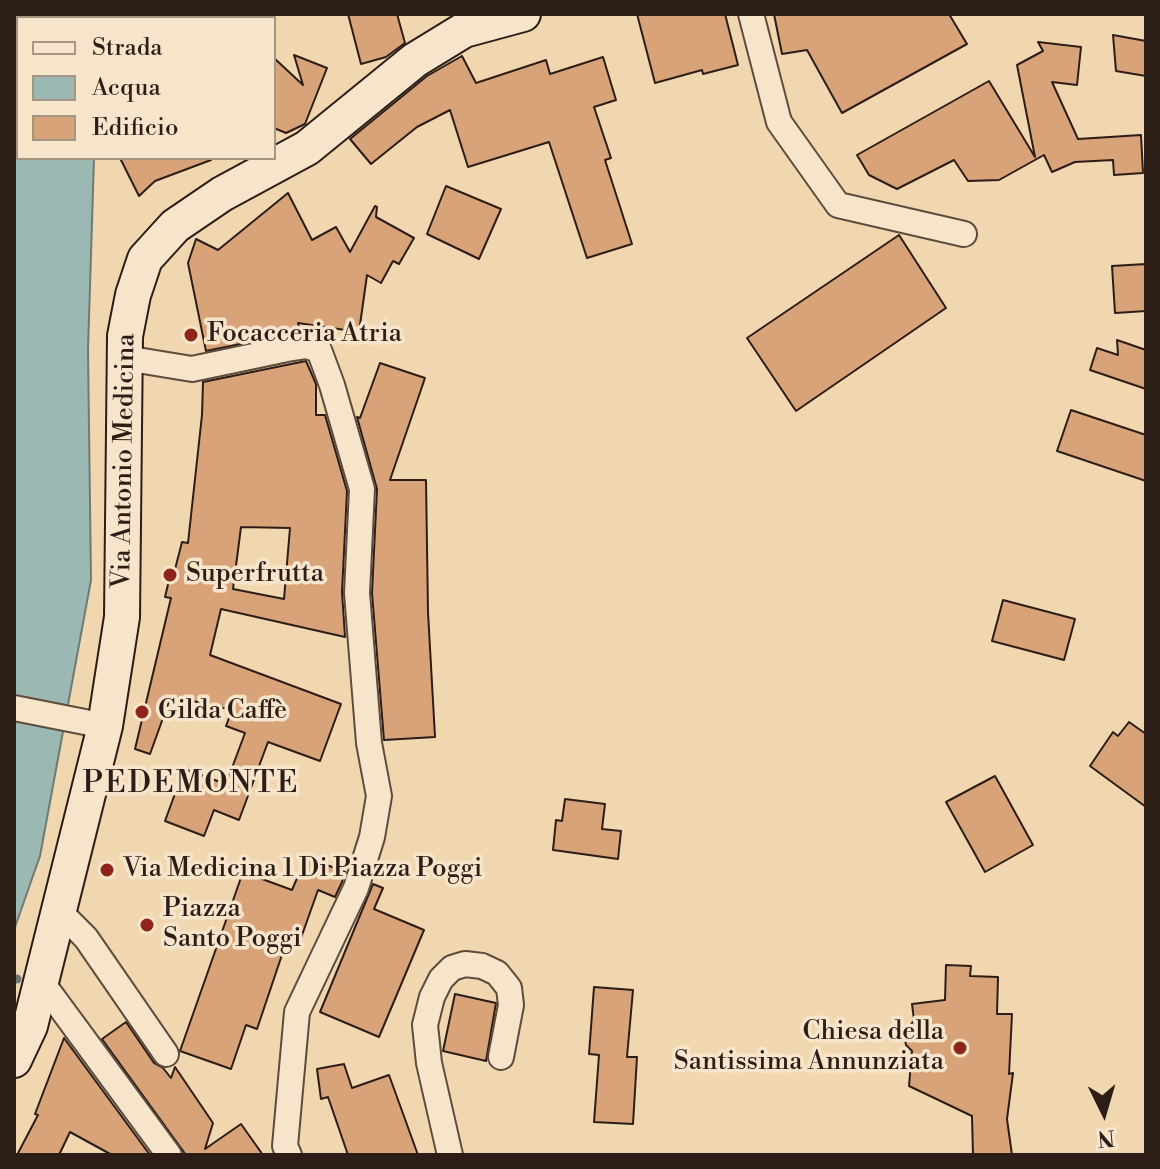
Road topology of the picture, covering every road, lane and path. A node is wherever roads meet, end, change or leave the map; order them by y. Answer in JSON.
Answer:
{"nodes":[{"id":1,"x":523,"y":14,"type":"edge"},
{"id":2,"x":751,"y":14,"type":"edge"},
{"id":3,"x":964,"y":234,"type":"dead end"},
{"id":4,"x":125,"y":358,"type":"junction"},
{"id":5,"x":14,"y":708,"type":"edge"},
{"id":6,"x":97,"y":725,"type":"junction"},
{"id":7,"x":58,"y":910,"type":"junction"},
{"id":8,"x":41,"y":981,"type":"junction"},
{"id":9,"x":166,"y":1054,"type":"dead end"},
{"id":10,"x":501,"y":1057,"type":"dead end"},
{"id":11,"x":14,"y":1060,"type":"edge"},
{"id":12,"x":169,"y":1155,"type":"edge"},
{"id":13,"x":289,"y":1155,"type":"edge"},
{"id":14,"x":450,"y":1155,"type":"edge"}],
"edges":[{"from":1,"to":4,"type":"main road","name":"Via Antonio Medicina"},
{"from":2,"to":3,"type":"street"},
{"from":4,"to":6,"type":"main road","name":"Via Antonio Medicina"},
{"from":4,"to":13,"type":"street"},
{"from":5,"to":6,"type":"street"},
{"from":6,"to":7,"type":"main road","name":"Via Antonio Medicina"},
{"from":7,"to":8,"type":"main road","name":"Via Antonio Medicina"},
{"from":7,"to":9,"type":"street"},
{"from":8,"to":11,"type":"main road","name":"Via Antonio Medicina"},
{"from":8,"to":12,"type":"street"},
{"from":10,"to":14,"type":"street"}]}
